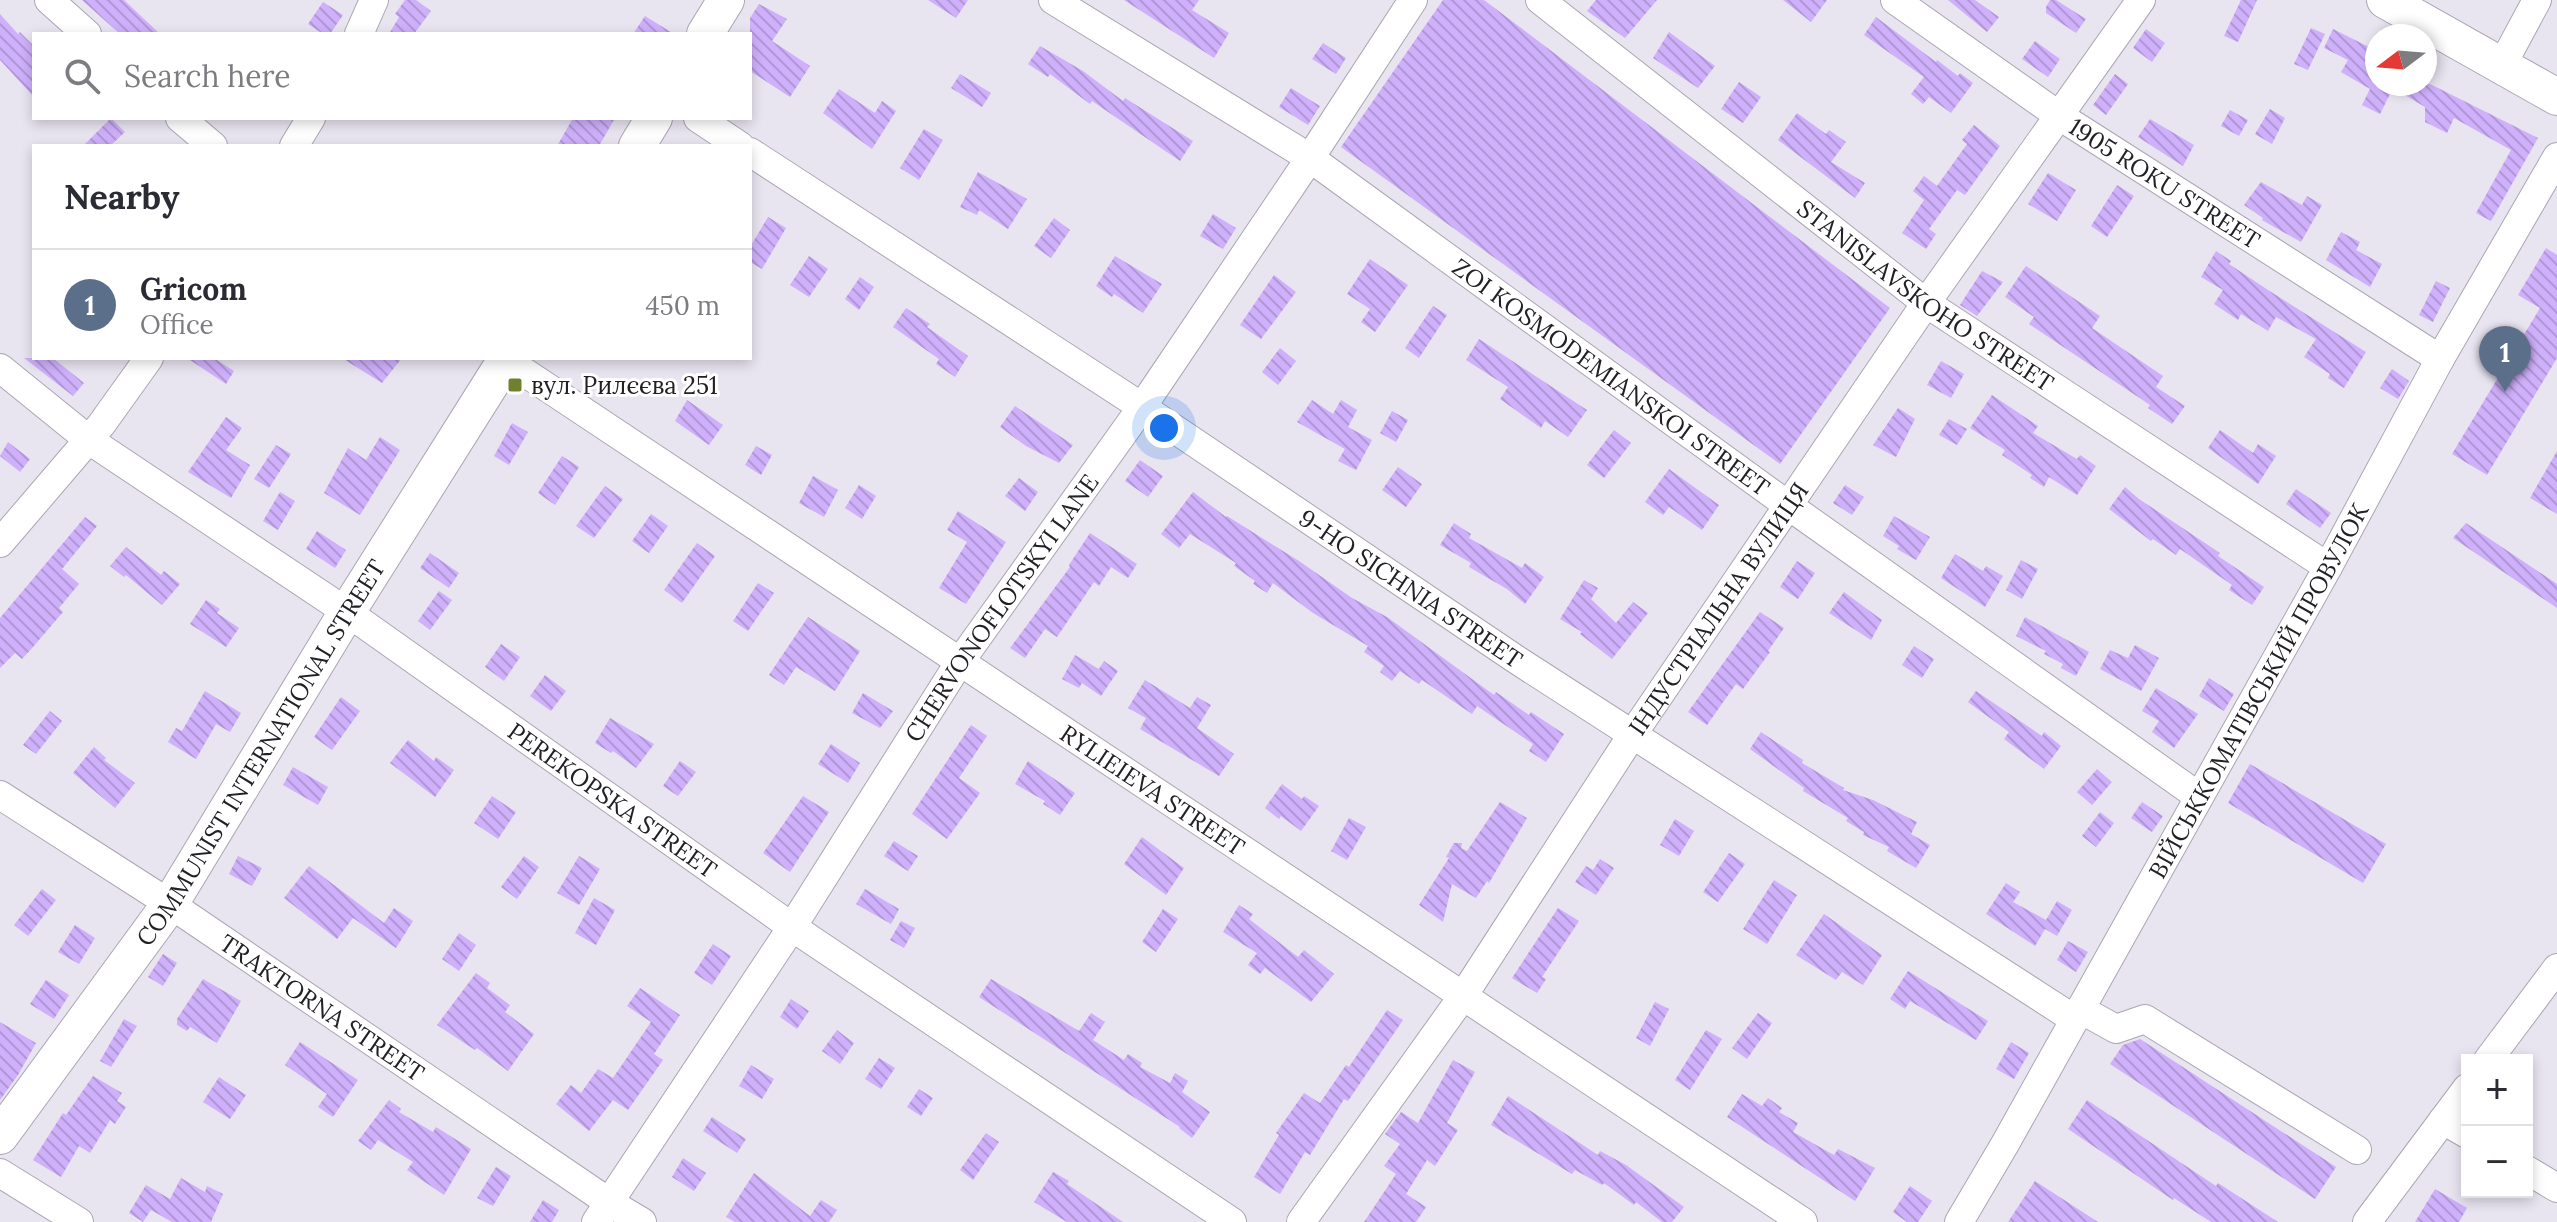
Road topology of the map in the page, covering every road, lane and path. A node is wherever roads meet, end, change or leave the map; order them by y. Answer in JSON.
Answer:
{"nodes":[{"id":1,"x":49,"y":0,"type":"edge"},
{"id":2,"x":374,"y":0,"type":"edge"},
{"id":3,"x":726,"y":0,"type":"edge"},
{"id":4,"x":1053,"y":0,"type":"edge"},
{"id":5,"x":1413,"y":0,"type":"edge"},
{"id":6,"x":1540,"y":0,"type":"edge"},
{"id":7,"x":1895,"y":0,"type":"edge"},
{"id":8,"x":2141,"y":0,"type":"edge"},
{"id":9,"x":2385,"y":0,"type":"edge"},
{"id":10,"x":2537,"y":0,"type":"edge"},
{"id":11,"x":85,"y":32,"type":"edge"},
{"id":12,"x":360,"y":32,"type":"edge"},
{"id":13,"x":706,"y":32,"type":"edge"},
{"id":14,"x":2501,"y":67,"type":"junction"},
{"id":15,"x":2557,"y":97,"type":"edge"},
{"id":16,"x":2058,"y":115,"type":"junction"},
{"id":17,"x":182,"y":120,"type":"edge"},
{"id":18,"x":310,"y":120,"type":"edge"},
{"id":19,"x":653,"y":120,"type":"edge"},
{"id":20,"x":701,"y":120,"type":"edge"},
{"id":21,"x":211,"y":144,"type":"edge"},
{"id":22,"x":295,"y":144,"type":"edge"},
{"id":23,"x":638,"y":144,"type":"edge"},
{"id":24,"x":737,"y":144,"type":"edge"},
{"id":25,"x":752,"y":153,"type":"edge"},
{"id":26,"x":2557,"y":157,"type":"edge"},
{"id":27,"x":1310,"y":158,"type":"junction"},
{"id":28,"x":1926,"y":303,"type":"junction"},
{"id":29,"x":2440,"y":359,"type":"junction"},
{"id":30,"x":148,"y":360,"type":"edge"},
{"id":31,"x":504,"y":360,"type":"edge"},
{"id":32,"x":506,"y":360,"type":"edge"},
{"id":33,"x":0,"y":368,"type":"edge"},
{"id":34,"x":1142,"y":407,"type":"junction"},
{"id":35,"x":89,"y":440,"type":"junction"},
{"id":36,"x":1789,"y":506,"type":"junction"},
{"id":37,"x":0,"y":543,"type":"edge"},
{"id":38,"x":2328,"y":567,"type":"junction"},
{"id":39,"x":347,"y":612,"type":"junction"},
{"id":40,"x":959,"y":663,"type":"junction"},
{"id":41,"x":1632,"y":735,"type":"junction"},
{"id":42,"x":0,"y":795,"type":"edge"},
{"id":43,"x":2198,"y":796,"type":"junction"},
{"id":44,"x":170,"y":904,"type":"junction"},
{"id":45,"x":792,"y":927,"type":"junction"},
{"id":46,"x":2557,"y":968,"type":"edge"},
{"id":47,"x":1463,"y":996,"type":"junction"},
{"id":48,"x":2077,"y":1014,"type":"junction"},
{"id":49,"x":2492,"y":1054,"type":"edge"},
{"id":50,"x":2461,"y":1108,"type":"edge"},
{"id":51,"x":2455,"y":1127,"type":"edge"},
{"id":52,"x":0,"y":1136,"type":"edge"},
{"id":53,"x":2357,"y":1150,"type":"dead end"},
{"id":54,"x":0,"y":1173,"type":"edge"},
{"id":55,"x":2533,"y":1174,"type":"edge"},
{"id":56,"x":2557,"y":1188,"type":"edge"},
{"id":57,"x":603,"y":1213,"type":"edge"},
{"id":58,"x":79,"y":1222,"type":"edge"},
{"id":59,"x":642,"y":1222,"type":"edge"},
{"id":60,"x":1232,"y":1222,"type":"edge"},
{"id":61,"x":1301,"y":1222,"type":"edge"},
{"id":62,"x":1803,"y":1222,"type":"edge"},
{"id":63,"x":1959,"y":1222,"type":"edge"},
{"id":64,"x":2367,"y":1222,"type":"edge"}],
"edges":[{"from":1,"to":11,"type":"street"},
{"from":2,"to":12,"type":"street"},
{"from":3,"to":13,"type":"main road"},
{"from":4,"to":27,"type":"street","name":"ZOI KOSMODEMIANSKOI STREET"},
{"from":5,"to":27,"type":"street","name":"CHERVONOFLOTSKYI LANE"},
{"from":6,"to":28,"type":"street","name":"STANISLAVSKOHO STREET"},
{"from":7,"to":16,"type":"street","name":"1905 ROKU STREET"},
{"from":8,"to":16,"type":"street","name":"ІНДУСТРІАЛЬНА ВУЛИЦЯ"},
{"from":9,"to":14,"type":"main road"},
{"from":10,"to":14,"type":"street"},
{"from":14,"to":15,"type":"main road"},
{"from":16,"to":28,"type":"street","name":"ІНДУСТРІАЛЬНА ВУЛИЦЯ"},
{"from":16,"to":29,"type":"street","name":"1905 ROKU STREET"},
{"from":17,"to":21,"type":"street"},
{"from":18,"to":22,"type":"street"},
{"from":19,"to":23,"type":"main road"},
{"from":20,"to":24,"type":"street"},
{"from":25,"to":34,"type":"street","name":"9-HO SICHNIA STREET"},
{"from":26,"to":29,"type":"street","name":"ВІЙСЬККОМАТІВСЬКИЙ ПРОВУЛОК"},
{"from":27,"to":34,"type":"street","name":"CHERVONOFLOTSKYI LANE"},
{"from":27,"to":36,"type":"street","name":"ZOI KOSMODEMIANSKOI STREET"},
{"from":28,"to":36,"type":"street","name":"ІНДУСТРІАЛЬНА ВУЛИЦЯ"},
{"from":28,"to":38,"type":"street","name":"STANISLAVSKOHO STREET"},
{"from":29,"to":38,"type":"street","name":"ВІЙСЬККОМАТІВСЬКИЙ ПРОВУЛОК"},
{"from":30,"to":35,"type":"street"},
{"from":31,"to":39,"type":"main road","name":"COMMUNIST INTERNATIONAL STREET"},
{"from":32,"to":40,"type":"street","name":"RYLIEIEVA STREET"},
{"from":33,"to":35,"type":"street","name":"PEREKOPSKA STREET"},
{"from":34,"to":40,"type":"street","name":"CHERVONOFLOTSKYI LANE"},
{"from":34,"to":41,"type":"street","name":"9-HO SICHNIA STREET"},
{"from":35,"to":37,"type":"street"},
{"from":35,"to":39,"type":"street","name":"PEREKOPSKA STREET"},
{"from":36,"to":41,"type":"street","name":"ІНДУСТРІАЛЬНА ВУЛИЦЯ"},
{"from":36,"to":43,"type":"street","name":"ZOI KOSMODEMIANSKOI STREET"},
{"from":38,"to":43,"type":"street","name":"ВІЙСЬККОМАТІВСЬКИЙ ПРОВУЛОК"},
{"from":39,"to":44,"type":"main road","name":"COMMUNIST INTERNATIONAL STREET"},
{"from":39,"to":45,"type":"street","name":"PEREKOPSKA STREET"},
{"from":40,"to":45,"type":"street","name":"CHERVONOFLOTSKYI LANE"},
{"from":40,"to":47,"type":"street","name":"RYLIEIEVA STREET"},
{"from":41,"to":47,"type":"street","name":"ІНДУСТРІАЛЬНА ВУЛИЦЯ"},
{"from":41,"to":48,"type":"street","name":"9-HO SICHNIA STREET"},
{"from":42,"to":44,"type":"street","name":"TRAKTORNA STREET"},
{"from":43,"to":48,"type":"street","name":"ВІЙСЬККОМАТІВСЬКИЙ ПРОВУЛОК"},
{"from":44,"to":52,"type":"main road","name":"COMMUNIST INTERNATIONAL STREET"},
{"from":44,"to":57,"type":"street","name":"TRAKTORNA STREET"},
{"from":45,"to":57,"type":"street","name":"CHERVONOFLOTSKYI LANE"},
{"from":45,"to":60,"type":"street","name":"PEREKOPSKA STREET"},
{"from":46,"to":49,"type":"street"},
{"from":47,"to":61,"type":"street","name":"ІНДУСТРІАЛЬНА ВУЛИЦЯ"},
{"from":47,"to":62,"type":"street","name":"RYLIEIEVA STREET"},
{"from":48,"to":53,"type":"street","name":"9-HO SICHNIA STREET"},
{"from":48,"to":63,"type":"street","name":"ВІЙСЬККОМАТІВСЬКИЙ ПРОВУЛОК"},
{"from":50,"to":51,"type":"street"},
{"from":51,"to":64,"type":"street"},
{"from":54,"to":58,"type":"street"},
{"from":55,"to":56,"type":"street"},
{"from":57,"to":59,"type":"street","name":"TRAKTORNA STREET"}]}
